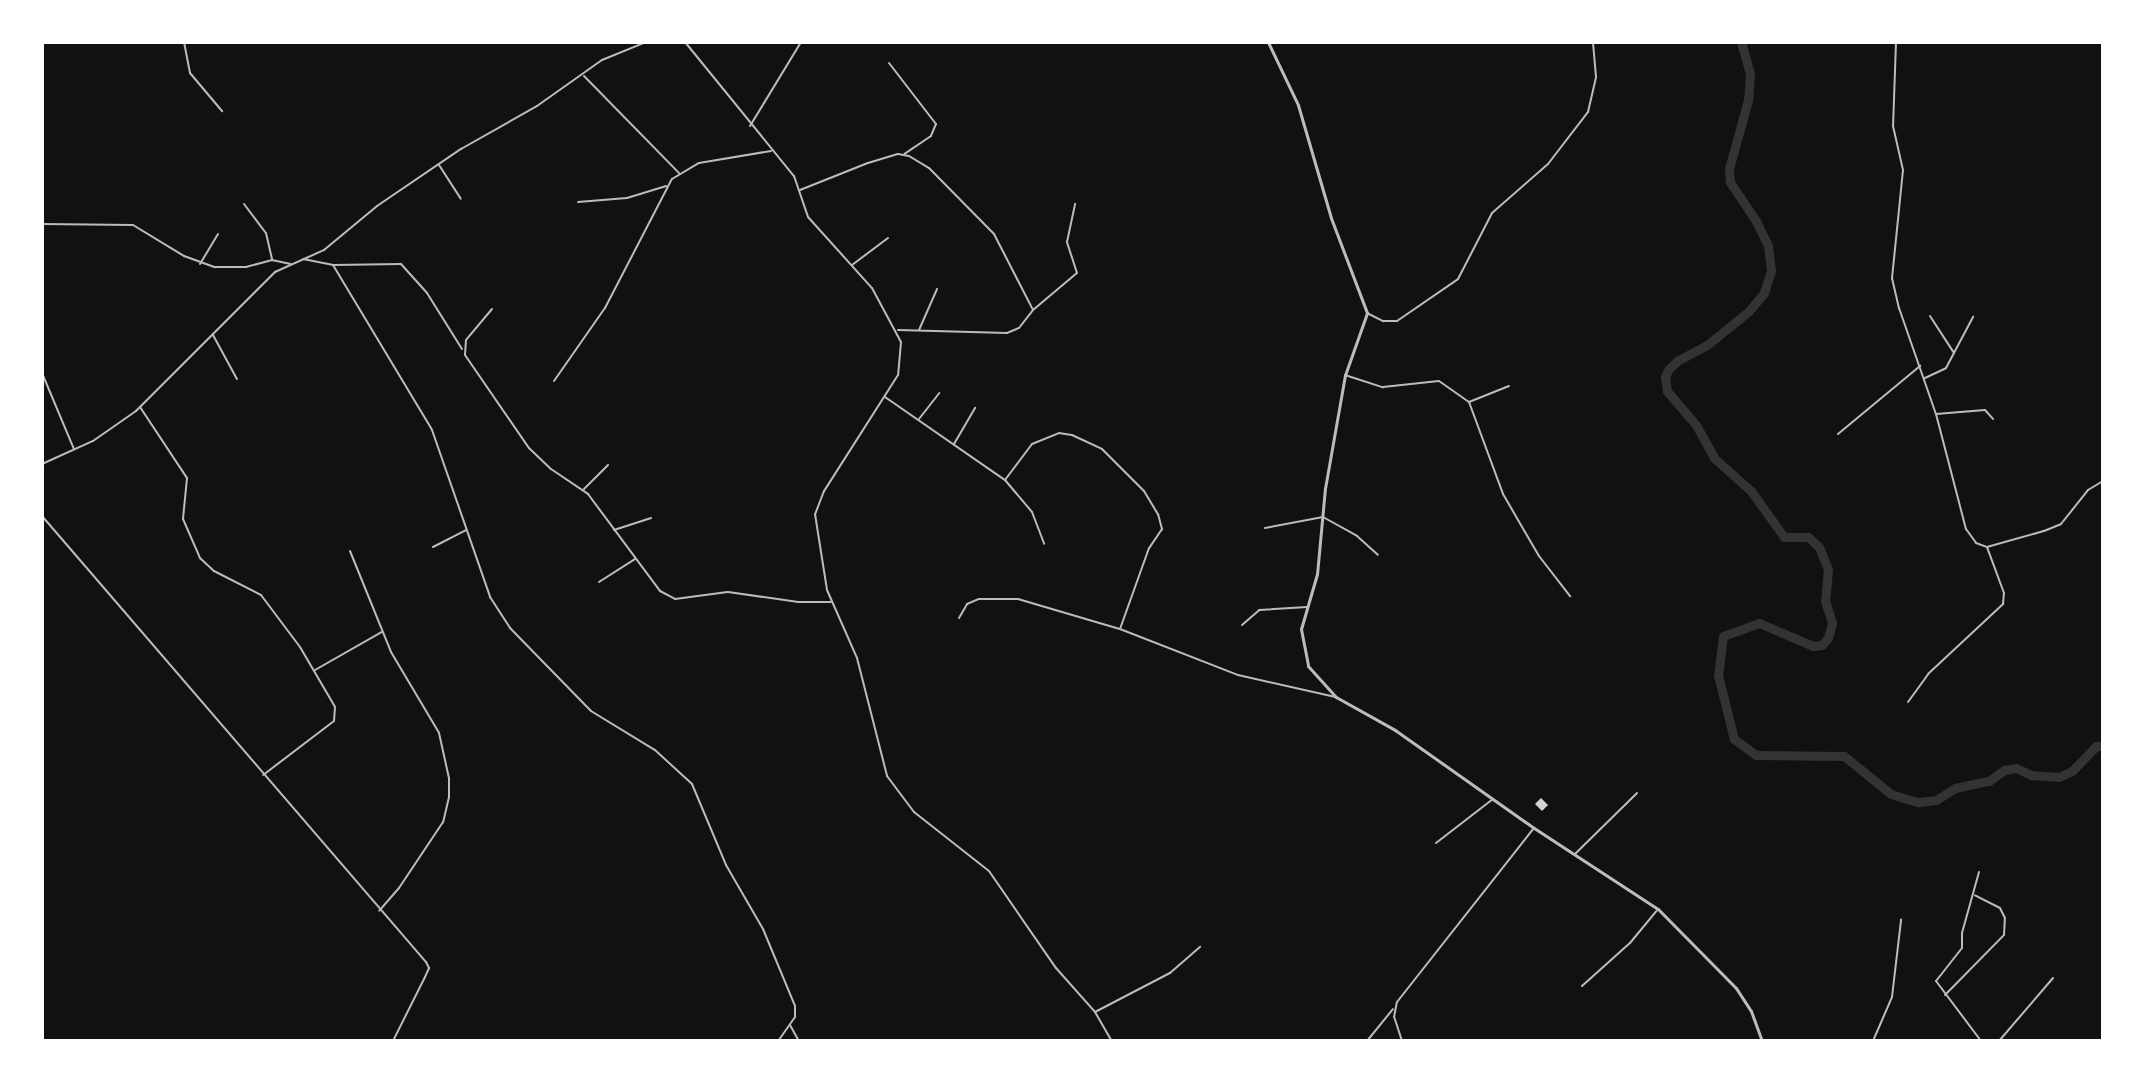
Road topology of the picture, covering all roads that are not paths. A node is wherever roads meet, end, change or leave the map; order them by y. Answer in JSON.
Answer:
{"nodes":[{"id":1,"x":184,"y":42,"type":"edge"},
{"id":2,"x":646,"y":42,"type":"edge"},
{"id":3,"x":685,"y":42,"type":"edge"},
{"id":4,"x":801,"y":42,"type":"edge"},
{"id":5,"x":1268,"y":42,"type":"edge"},
{"id":6,"x":1593,"y":42,"type":"edge"},
{"id":7,"x":1896,"y":42,"type":"edge"},
{"id":8,"x":889,"y":63,"type":"dead end"},
{"id":9,"x":584,"y":76,"type":"junction"},
{"id":10,"x":222,"y":111,"type":"dead end"},
{"id":11,"x":750,"y":126,"type":"junction"},
{"id":12,"x":771,"y":151,"type":"junction"},
{"id":13,"x":904,"y":154,"type":"junction"},
{"id":14,"x":439,"y":165,"type":"junction"},
{"id":15,"x":679,"y":173,"type":"junction"},
{"id":16,"x":666,"y":186,"type":"junction"},
{"id":17,"x":800,"y":190,"type":"junction"},
{"id":18,"x":461,"y":199,"type":"dead end"},
{"id":19,"x":578,"y":202,"type":"dead end"},
{"id":20,"x":244,"y":204,"type":"dead end"},
{"id":21,"x":1074,"y":204,"type":"dead end"},
{"id":22,"x":42,"y":224,"type":"edge"},
{"id":23,"x":218,"y":234,"type":"dead end"},
{"id":24,"x":888,"y":238,"type":"dead end"},
{"id":25,"x":303,"y":259,"type":"junction"},
{"id":26,"x":272,"y":260,"type":"junction"},
{"id":27,"x":200,"y":264,"type":"junction"},
{"id":28,"x":291,"y":264,"type":"junction"},
{"id":29,"x":333,"y":265,"type":"junction"},
{"id":30,"x":852,"y":265,"type":"junction"},
{"id":31,"x":937,"y":289,"type":"dead end"},
{"id":32,"x":492,"y":309,"type":"dead end"},
{"id":33,"x":1033,"y":310,"type":"junction"},
{"id":34,"x":1367,"y":313,"type":"junction"},
{"id":35,"x":1930,"y":316,"type":"dead end"},
{"id":36,"x":1973,"y":317,"type":"dead end"},
{"id":37,"x":898,"y":330,"type":"junction"},
{"id":38,"x":919,"y":330,"type":"junction"},
{"id":39,"x":213,"y":335,"type":"junction"},
{"id":40,"x":464,"y":352,"type":"junction"},
{"id":41,"x":1954,"y":353,"type":"junction"},
{"id":42,"x":1920,"y":366,"type":"junction"},
{"id":43,"x":42,"y":373,"type":"edge"},
{"id":44,"x":1345,"y":375,"type":"junction"},
{"id":45,"x":1925,"y":378,"type":"junction"},
{"id":46,"x":237,"y":379,"type":"dead end"},
{"id":47,"x":554,"y":381,"type":"dead end"},
{"id":48,"x":1509,"y":386,"type":"dead end"},
{"id":49,"x":939,"y":393,"type":"dead end"},
{"id":50,"x":885,"y":397,"type":"junction"},
{"id":51,"x":1469,"y":402,"type":"junction"},
{"id":52,"x":140,"y":407,"type":"junction"},
{"id":53,"x":975,"y":408,"type":"dead end"},
{"id":54,"x":1936,"y":414,"type":"junction"},
{"id":55,"x":919,"y":419,"type":"junction"},
{"id":56,"x":1993,"y":419,"type":"dead end"},
{"id":57,"x":1838,"y":434,"type":"dead end"},
{"id":58,"x":954,"y":444,"type":"junction"},
{"id":59,"x":74,"y":449,"type":"junction"},
{"id":60,"x":42,"y":464,"type":"edge"},
{"id":61,"x":608,"y":465,"type":"dead end"},
{"id":62,"x":1005,"y":480,"type":"junction"},
{"id":63,"x":2103,"y":481,"type":"edge"},
{"id":64,"x":584,"y":489,"type":"junction"},
{"id":65,"x":42,"y":516,"type":"edge"},
{"id":66,"x":1323,"y":517,"type":"junction"},
{"id":67,"x":651,"y":518,"type":"dead end"},
{"id":68,"x":1265,"y":528,"type":"dead end"},
{"id":69,"x":466,"y":530,"type":"junction"},
{"id":70,"x":614,"y":530,"type":"junction"},
{"id":71,"x":1044,"y":544,"type":"dead end"},
{"id":72,"x":433,"y":547,"type":"dead end"},
{"id":73,"x":1987,"y":547,"type":"junction"},
{"id":74,"x":351,"y":551,"type":"dead end"},
{"id":75,"x":1378,"y":555,"type":"dead end"},
{"id":76,"x":635,"y":559,"type":"junction"},
{"id":77,"x":599,"y":582,"type":"dead end"},
{"id":78,"x":1570,"y":596,"type":"dead end"},
{"id":79,"x":831,"y":602,"type":"junction"},
{"id":80,"x":1307,"y":607,"type":"junction"},
{"id":81,"x":959,"y":618,"type":"dead end"},
{"id":82,"x":1242,"y":625,"type":"dead end"},
{"id":83,"x":1120,"y":629,"type":"junction"},
{"id":84,"x":382,"y":632,"type":"junction"},
{"id":85,"x":315,"y":669,"type":"junction"},
{"id":86,"x":1336,"y":697,"type":"junction"},
{"id":87,"x":1908,"y":702,"type":"dead end"},
{"id":88,"x":263,"y":775,"type":"junction"},
{"id":89,"x":1637,"y":794,"type":"dead end"},
{"id":90,"x":1493,"y":799,"type":"junction"},
{"id":91,"x":1534,"y":828,"type":"junction"},
{"id":92,"x":1436,"y":843,"type":"dead end"},
{"id":93,"x":1575,"y":854,"type":"junction"},
{"id":94,"x":1979,"y":872,"type":"dead end"},
{"id":95,"x":1975,"y":894,"type":"junction"},
{"id":96,"x":1658,"y":909,"type":"junction"},
{"id":97,"x":379,"y":911,"type":"junction"},
{"id":98,"x":1900,"y":920,"type":"dead end"},
{"id":99,"x":1200,"y":947,"type":"dead end"},
{"id":100,"x":2053,"y":978,"type":"dead end"},
{"id":101,"x":1582,"y":986,"type":"dead end"},
{"id":102,"x":1945,"y":995,"type":"junction"},
{"id":103,"x":1393,"y":1009,"type":"junction"},
{"id":104,"x":1095,"y":1012,"type":"junction"},
{"id":105,"x":790,"y":1025,"type":"junction"},
{"id":106,"x":393,"y":1041,"type":"edge"},
{"id":107,"x":778,"y":1041,"type":"edge"},
{"id":108,"x":799,"y":1041,"type":"edge"},
{"id":109,"x":1112,"y":1041,"type":"edge"},
{"id":110,"x":1367,"y":1041,"type":"edge"},
{"id":111,"x":1402,"y":1041,"type":"edge"},
{"id":112,"x":1762,"y":1041,"type":"edge"},
{"id":113,"x":1873,"y":1041,"type":"edge"},
{"id":114,"x":1981,"y":1041,"type":"edge"},
{"id":115,"x":2000,"y":1041,"type":"edge"}],
"edges":[{"from":1,"to":10,"type":"street"},
{"from":2,"to":9,"type":"street"},
{"from":3,"to":11,"type":"street"},
{"from":4,"to":11,"type":"street"},
{"from":5,"to":34,"type":"street"},
{"from":6,"to":34,"type":"street"},
{"from":7,"to":42,"type":"street"},
{"from":8,"to":13,"type":"street"},
{"from":9,"to":14,"type":"street"},
{"from":9,"to":15,"type":"street"},
{"from":11,"to":12,"type":"street"},
{"from":12,"to":15,"type":"street"},
{"from":12,"to":17,"type":"street"},
{"from":13,"to":17,"type":"street"},
{"from":13,"to":33,"type":"street"},
{"from":14,"to":18,"type":"street"},
{"from":14,"to":25,"type":"street"},
{"from":15,"to":16,"type":"street"},
{"from":16,"to":19,"type":"street"},
{"from":16,"to":47,"type":"street"},
{"from":17,"to":30,"type":"street"},
{"from":20,"to":26,"type":"street"},
{"from":21,"to":33,"type":"street"},
{"from":22,"to":27,"type":"street"},
{"from":23,"to":27,"type":"street"},
{"from":24,"to":30,"type":"street"},
{"from":25,"to":28,"type":"street"},
{"from":25,"to":29,"type":"street"},
{"from":26,"to":27,"type":"street"},
{"from":26,"to":28,"type":"street"},
{"from":28,"to":39,"type":"street"},
{"from":29,"to":40,"type":"street"},
{"from":29,"to":69,"type":"street"},
{"from":30,"to":37,"type":"street"},
{"from":31,"to":38,"type":"street"},
{"from":32,"to":40,"type":"street"},
{"from":33,"to":38,"type":"street"},
{"from":34,"to":44,"type":"street"},
{"from":35,"to":41,"type":"street"},
{"from":36,"to":41,"type":"street"},
{"from":37,"to":38,"type":"street"},
{"from":37,"to":50,"type":"street"},
{"from":39,"to":46,"type":"street"},
{"from":39,"to":52,"type":"street"},
{"from":40,"to":64,"type":"street"},
{"from":41,"to":45,"type":"street"},
{"from":42,"to":45,"type":"street"},
{"from":42,"to":57,"type":"street"},
{"from":43,"to":59,"type":"street"},
{"from":44,"to":51,"type":"street"},
{"from":44,"to":66,"type":"street"},
{"from":45,"to":54,"type":"street"},
{"from":48,"to":51,"type":"street"},
{"from":49,"to":55,"type":"street"},
{"from":50,"to":55,"type":"street"},
{"from":50,"to":79,"type":"street"},
{"from":51,"to":78,"type":"street"},
{"from":52,"to":59,"type":"street"},
{"from":52,"to":85,"type":"street"},
{"from":53,"to":58,"type":"street"},
{"from":54,"to":56,"type":"street"},
{"from":54,"to":73,"type":"street"},
{"from":55,"to":58,"type":"street"},
{"from":58,"to":62,"type":"street"},
{"from":59,"to":60,"type":"street"},
{"from":61,"to":64,"type":"street"},
{"from":62,"to":71,"type":"street"},
{"from":62,"to":83,"type":"street"},
{"from":63,"to":73,"type":"street"},
{"from":64,"to":70,"type":"street"},
{"from":65,"to":88,"type":"street"},
{"from":66,"to":68,"type":"street"},
{"from":66,"to":75,"type":"street"},
{"from":66,"to":80,"type":"street"},
{"from":67,"to":70,"type":"street"},
{"from":69,"to":72,"type":"street"},
{"from":69,"to":105,"type":"street"},
{"from":70,"to":76,"type":"street"},
{"from":73,"to":87,"type":"street"},
{"from":74,"to":84,"type":"street"},
{"from":76,"to":77,"type":"street"},
{"from":76,"to":79,"type":"street"},
{"from":79,"to":104,"type":"street"},
{"from":80,"to":82,"type":"street"},
{"from":80,"to":86,"type":"street"},
{"from":81,"to":83,"type":"street"},
{"from":83,"to":86,"type":"street"},
{"from":84,"to":85,"type":"street"},
{"from":84,"to":97,"type":"street"},
{"from":85,"to":88,"type":"street"},
{"from":86,"to":90,"type":"street"},
{"from":88,"to":97,"type":"street"},
{"from":89,"to":93,"type":"street"},
{"from":90,"to":91,"type":"street"},
{"from":90,"to":92,"type":"street"},
{"from":91,"to":93,"type":"street"},
{"from":91,"to":103,"type":"street"},
{"from":93,"to":96,"type":"street"},
{"from":94,"to":95,"type":"street"},
{"from":95,"to":102,"type":"street"},
{"from":95,"to":102,"type":"street"},
{"from":96,"to":101,"type":"street"},
{"from":96,"to":112,"type":"street"},
{"from":97,"to":106,"type":"street"},
{"from":98,"to":113,"type":"street"},
{"from":99,"to":104,"type":"street"},
{"from":100,"to":115,"type":"street"},
{"from":102,"to":114,"type":"street"},
{"from":103,"to":110,"type":"street"},
{"from":103,"to":111,"type":"street"},
{"from":104,"to":109,"type":"street"},
{"from":105,"to":107,"type":"street"},
{"from":105,"to":108,"type":"street"}]}
